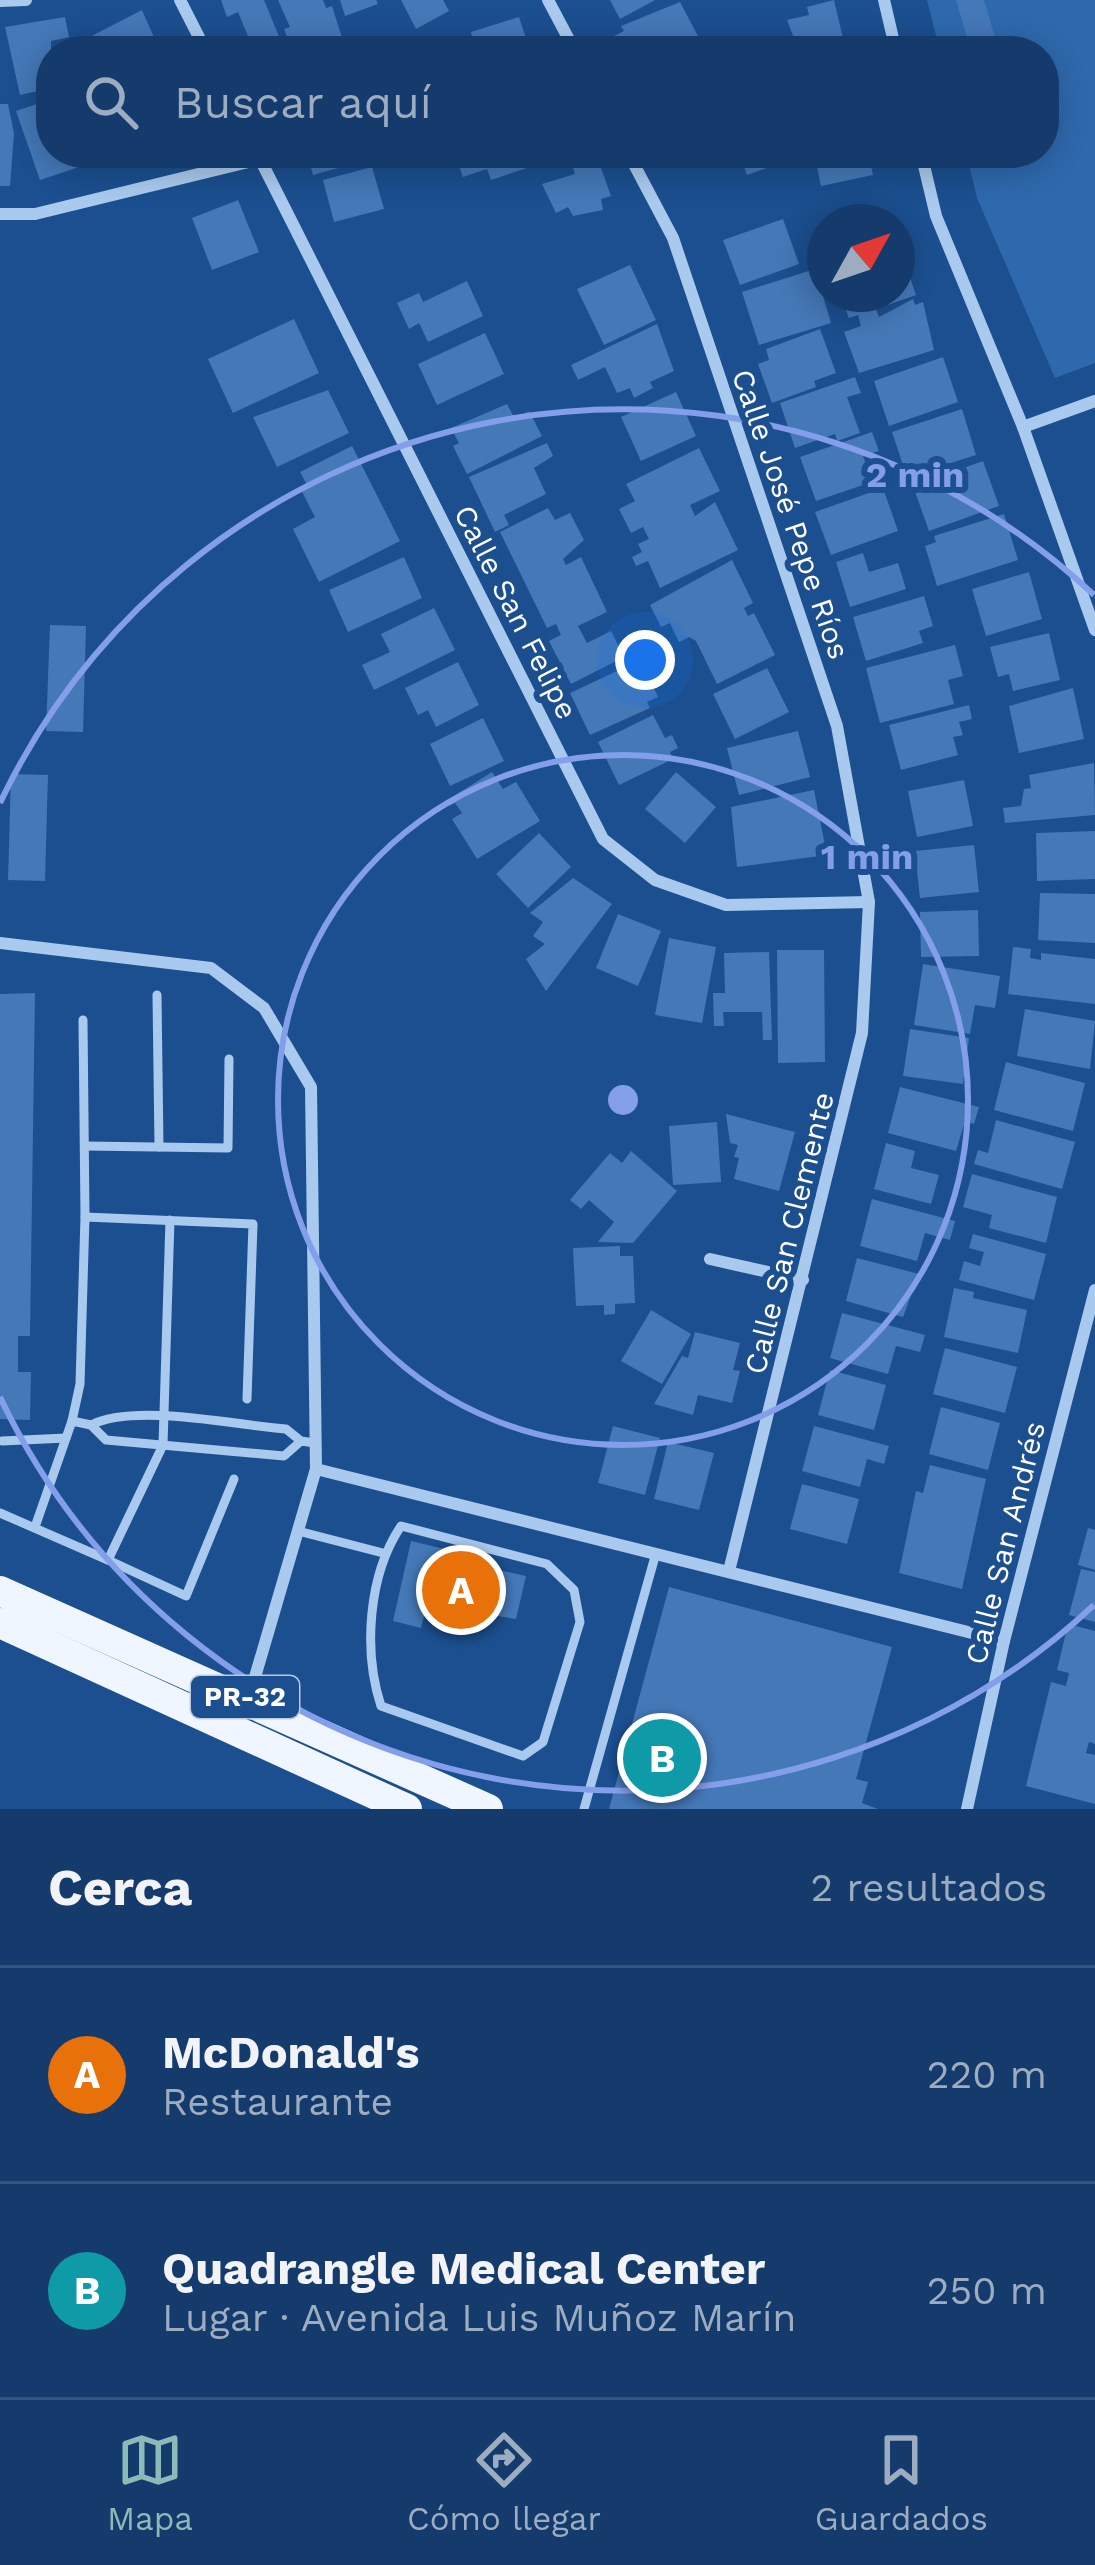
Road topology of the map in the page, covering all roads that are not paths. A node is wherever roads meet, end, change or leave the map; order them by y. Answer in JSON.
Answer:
{"nodes":[{"id":1,"x":26,"y":0,"type":"edge"},
{"id":2,"x":180,"y":0,"type":"edge"},
{"id":3,"x":548,"y":0,"type":"edge"},
{"id":4,"x":884,"y":0,"type":"edge"},
{"id":5,"x":0,"y":2,"type":"edge"},
{"id":6,"x":198,"y":36,"type":"edge"},
{"id":7,"x":567,"y":36,"type":"edge"},
{"id":8,"x":892,"y":36,"type":"edge"},
{"id":9,"x":212,"y":168,"type":"edge"},
{"id":10,"x":264,"y":168,"type":"edge"},
{"id":11,"x":636,"y":168,"type":"edge"},
{"id":12,"x":925,"y":168,"type":"edge"},
{"id":13,"x":0,"y":214,"type":"edge"},
{"id":14,"x":1095,"y":401,"type":"edge"},
{"id":15,"x":1024,"y":427,"type":"junction"},
{"id":16,"x":1095,"y":630,"type":"edge"},
{"id":17,"x":869,"y":902,"type":"junction"},
{"id":18,"x":0,"y":943,"type":"edge"},
{"id":19,"x":157,"y":994,"type":"dead end"},
{"id":20,"x":83,"y":1020,"type":"dead end"},
{"id":21,"x":229,"y":1059,"type":"dead end"},
{"id":22,"x":85,"y":1146,"type":"junction"},
{"id":23,"x":159,"y":1147,"type":"junction"},
{"id":24,"x":86,"y":1217,"type":"junction"},
{"id":25,"x":170,"y":1220,"type":"junction"},
{"id":26,"x":710,"y":1258,"type":"dead end"},
{"id":27,"x":803,"y":1280,"type":"junction"},
{"id":28,"x":1095,"y":1290,"type":"edge"},
{"id":29,"x":247,"y":1399,"type":"dead end"},
{"id":30,"x":167,"y":1419,"type":"junction"},
{"id":31,"x":73,"y":1421,"type":"junction"},
{"id":32,"x":91,"y":1424,"type":"junction"},
{"id":33,"x":66,"y":1438,"type":"junction"},
{"id":34,"x":2,"y":1441,"type":"edge"},
{"id":35,"x":308,"y":1442,"type":"junction"},
{"id":36,"x":163,"y":1445,"type":"junction"},
{"id":37,"x":316,"y":1469,"type":"junction"},
{"id":38,"x":234,"y":1479,"type":"dead end"},
{"id":39,"x":0,"y":1513,"type":"edge"},
{"id":40,"x":34,"y":1527,"type":"junction"},
{"id":41,"x":298,"y":1531,"type":"junction"},
{"id":42,"x":383,"y":1553,"type":"junction"},
{"id":43,"x":656,"y":1553,"type":"junction"},
{"id":44,"x":108,"y":1560,"type":"junction"},
{"id":45,"x":729,"y":1570,"type":"junction"},
{"id":46,"x":0,"y":1591,"type":"edge"},
{"id":47,"x":0,"y":1623,"type":"edge"},
{"id":48,"x":1004,"y":1641,"type":"junction"},
{"id":49,"x":249,"y":1699,"type":"junction"},
{"id":50,"x":238,"y":1730,"type":"junction"},
{"id":51,"x":406,"y":1809,"type":"edge"},
{"id":52,"x":488,"y":1809,"type":"edge"},
{"id":53,"x":584,"y":1809,"type":"edge"},
{"id":54,"x":968,"y":1809,"type":"edge"}],
"edges":[{"from":1,"to":5,"type":"street"},
{"from":2,"to":6,"type":"street"},
{"from":3,"to":7,"type":"street"},
{"from":4,"to":8,"type":"street"},
{"from":9,"to":13,"type":"street"},
{"from":10,"to":17,"type":"street","name":"Calle San Felipe"},
{"from":11,"to":17,"type":"street","name":"Calle José Pepe Ríos"},
{"from":12,"to":15,"type":"street"},
{"from":14,"to":15,"type":"street"},
{"from":15,"to":16,"type":"street"},
{"from":17,"to":27,"type":"street","name":"Calle San Clemente"},
{"from":18,"to":35,"type":"street"},
{"from":19,"to":23,"type":"lane"},
{"from":20,"to":22,"type":"lane"},
{"from":21,"to":23,"type":"lane"},
{"from":22,"to":23,"type":"lane"},
{"from":22,"to":24,"type":"lane"},
{"from":24,"to":25,"type":"lane"},
{"from":24,"to":31,"type":"lane"},
{"from":25,"to":29,"type":"lane"},
{"from":25,"to":30,"type":"lane"},
{"from":26,"to":27,"type":"street"},
{"from":27,"to":45,"type":"street","name":"Calle San Clemente"},
{"from":28,"to":48,"type":"street","name":"Calle San Andrés"},
{"from":30,"to":32,"type":"lane"},
{"from":30,"to":35,"type":"lane"},
{"from":30,"to":36,"type":"lane"},
{"from":31,"to":32,"type":"lane"},
{"from":31,"to":33,"type":"lane"},
{"from":32,"to":36,"type":"lane"},
{"from":33,"to":34,"type":"lane"},
{"from":33,"to":40,"type":"lane"},
{"from":35,"to":36,"type":"lane"},
{"from":35,"to":37,"type":"street"},
{"from":36,"to":44,"type":"lane"},
{"from":37,"to":41,"type":"street"},
{"from":37,"to":43,"type":"street"},
{"from":38,"to":44,"type":"lane"},
{"from":39,"to":40,"type":"lane"},
{"from":40,"to":44,"type":"lane"},
{"from":41,"to":42,"type":"lane"},
{"from":41,"to":49,"type":"street"},
{"from":42,"to":42,"type":"lane"},
{"from":43,"to":45,"type":"street"},
{"from":43,"to":53,"type":"lane"},
{"from":45,"to":48,"type":"street"},
{"from":46,"to":49,"type":"main road","number":"PR-32"},
{"from":47,"to":50,"type":"main road","number":"PR-32"},
{"from":48,"to":54,"type":"street","name":"Calle San Andrés"},
{"from":49,"to":50,"type":"street"},
{"from":49,"to":52,"type":"main road","number":"PR-32"},
{"from":50,"to":51,"type":"main road","number":"PR-32"}]}
